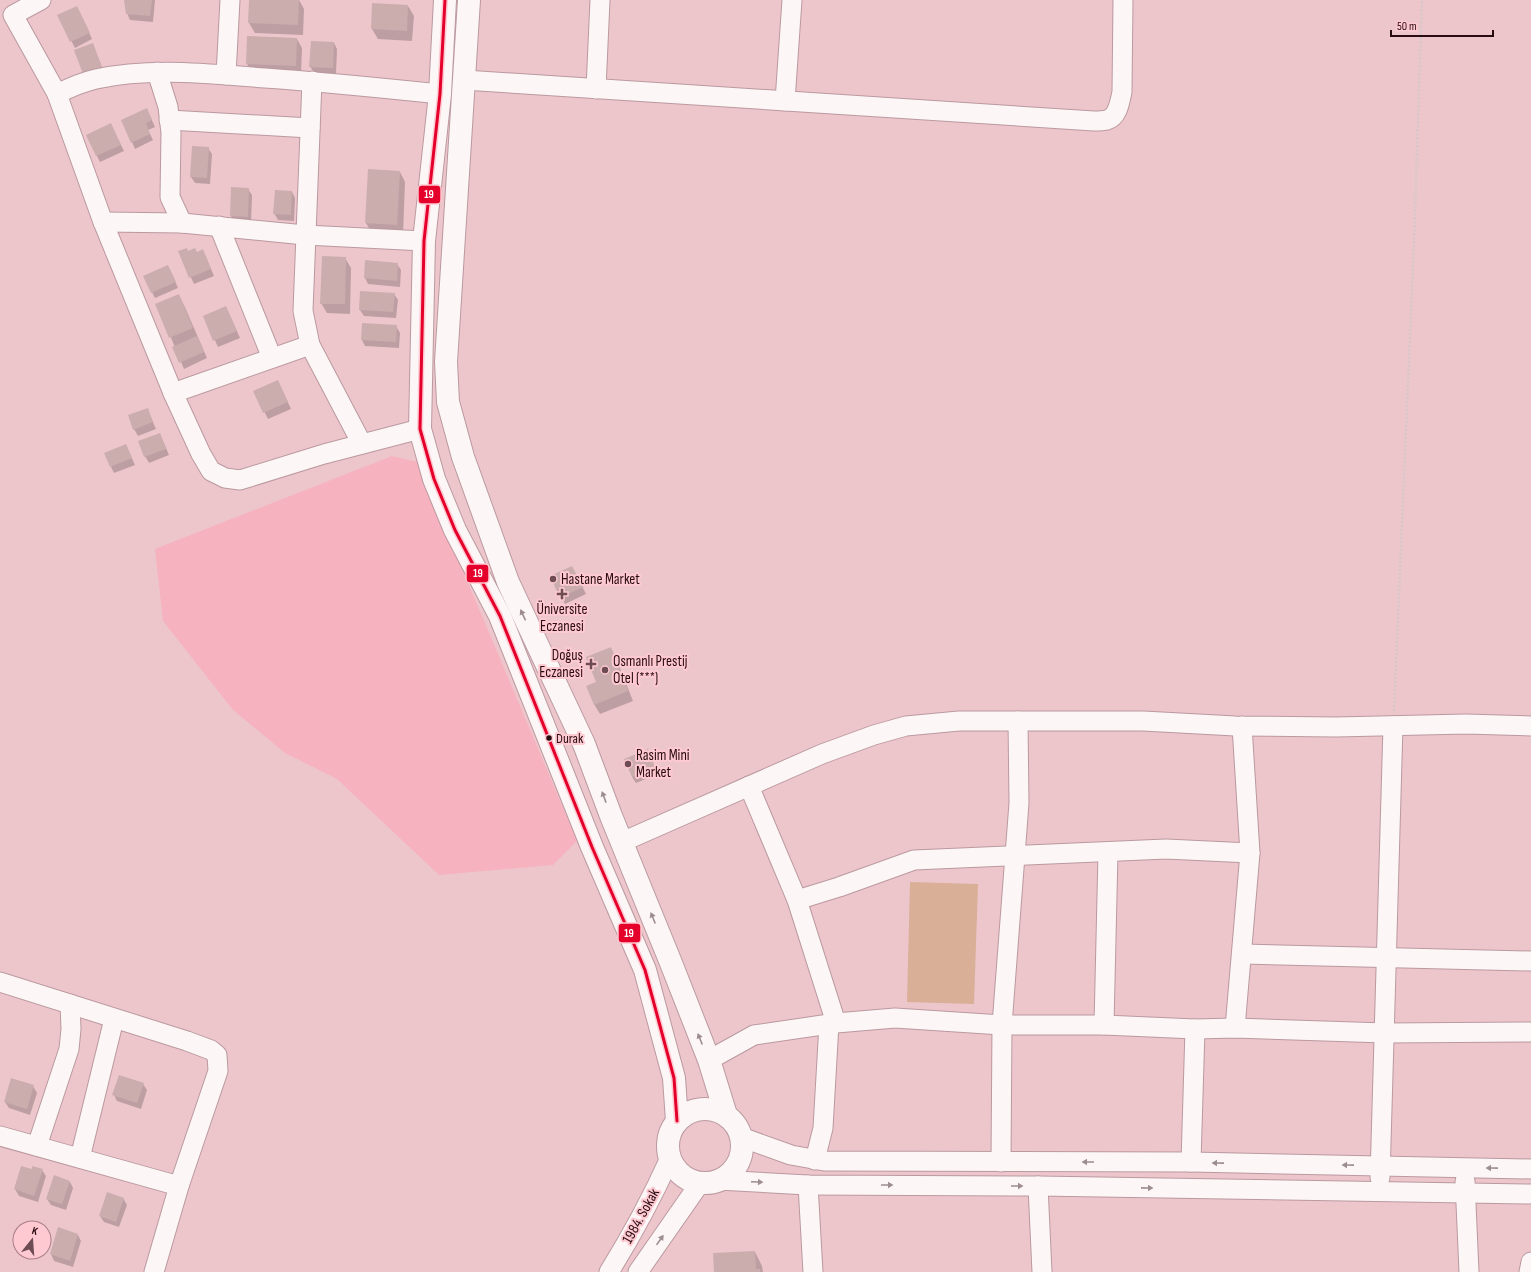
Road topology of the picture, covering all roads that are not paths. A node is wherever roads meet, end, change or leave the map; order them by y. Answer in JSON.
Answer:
{"nodes":[{"id":1,"x":41,"y":0,"type":"edge"},
{"id":2,"x":230,"y":0,"type":"edge"},
{"id":3,"x":445,"y":0,"type":"edge"},
{"id":4,"x":469,"y":0,"type":"edge"},
{"id":5,"x":600,"y":0,"type":"edge"},
{"id":6,"x":792,"y":0,"type":"edge"},
{"id":7,"x":1123,"y":0,"type":"edge"},
{"id":8,"x":9,"y":7,"type":"edge"},
{"id":9,"x":157,"y":72,"type":"junction"},
{"id":10,"x":226,"y":75,"type":"junction"},
{"id":11,"x":464,"y":80,"type":"junction"},
{"id":12,"x":312,"y":82,"type":"junction"},
{"id":13,"x":596,"y":89,"type":"junction"},
{"id":14,"x":57,"y":94,"type":"junction"},
{"id":15,"x":440,"y":94,"type":"junction"},
{"id":16,"x":785,"y":101,"type":"junction"},
{"id":17,"x":169,"y":120,"type":"junction"},
{"id":18,"x":310,"y":128,"type":"junction"},
{"id":19,"x":103,"y":222,"type":"junction"},
{"id":20,"x":182,"y":223,"type":"junction"},
{"id":21,"x":219,"y":226,"type":"junction"},
{"id":22,"x":305,"y":236,"type":"junction"},
{"id":23,"x":424,"y":241,"type":"junction"},
{"id":24,"x":310,"y":345,"type":"junction"},
{"id":25,"x":272,"y":358,"type":"junction"},
{"id":26,"x":421,"y":382,"type":"junction"},
{"id":27,"x":447,"y":382,"type":"junction"},
{"id":28,"x":173,"y":393,"type":"junction"},
{"id":29,"x":420,"y":428,"type":"junction"},
{"id":30,"x":362,"y":444,"type":"junction"},
{"id":31,"x":1018,"y":722,"type":"junction"},
{"id":32,"x":1242,"y":726,"type":"junction"},
{"id":33,"x":1393,"y":726,"type":"junction"},
{"id":34,"x":1531,"y":726,"type":"edge"},
{"id":35,"x":749,"y":786,"type":"junction"},
{"id":36,"x":622,"y":842,"type":"junction"},
{"id":37,"x":1108,"y":853,"type":"junction"},
{"id":38,"x":1250,"y":853,"type":"junction"},
{"id":39,"x":1015,"y":856,"type":"junction"},
{"id":40,"x":797,"y":900,"type":"junction"},
{"id":41,"x":1242,"y":954,"type":"junction"},
{"id":42,"x":1387,"y":957,"type":"junction"},
{"id":43,"x":1531,"y":961,"type":"edge"},
{"id":44,"x":0,"y":982,"type":"edge"},
{"id":45,"x":70,"y":1004,"type":"junction"},
{"id":46,"x":114,"y":1019,"type":"junction"},
{"id":47,"x":833,"y":1023,"type":"junction"},
{"id":48,"x":1002,"y":1025,"type":"junction"},
{"id":49,"x":1104,"y":1025,"type":"junction"},
{"id":50,"x":1235,"y":1028,"type":"junction"},
{"id":51,"x":1195,"y":1029,"type":"junction"},
{"id":52,"x":1531,"y":1032,"type":"edge"},
{"id":53,"x":1385,"y":1033,"type":"junction"},
{"id":54,"x":709,"y":1060,"type":"junction"},
{"id":55,"x":726,"y":1115,"type":"junction"},
{"id":56,"x":677,"y":1121,"type":"junction"},
{"id":57,"x":0,"y":1136,"type":"edge"},
{"id":58,"x":741,"y":1137,"type":"junction"},
{"id":59,"x":37,"y":1146,"type":"junction"},
{"id":60,"x":80,"y":1158,"type":"junction"},
{"id":61,"x":670,"y":1158,"type":"junction"},
{"id":62,"x":815,"y":1160,"type":"junction"},
{"id":63,"x":1001,"y":1162,"type":"junction"},
{"id":64,"x":1191,"y":1162,"type":"junction"},
{"id":65,"x":1381,"y":1166,"type":"junction"},
{"id":66,"x":1465,"y":1168,"type":"junction"},
{"id":67,"x":1531,"y":1169,"type":"edge"},
{"id":68,"x":709,"y":1182,"type":"junction"},
{"id":69,"x":808,"y":1185,"type":"junction"},
{"id":70,"x":179,"y":1186,"type":"junction"},
{"id":71,"x":1038,"y":1186,"type":"junction"},
{"id":72,"x":1380,"y":1192,"type":"junction"},
{"id":73,"x":1466,"y":1193,"type":"junction"},
{"id":74,"x":1531,"y":1194,"type":"edge"},
{"id":75,"x":1531,"y":1262,"type":"edge"},
{"id":76,"x":154,"y":1272,"type":"edge"},
{"id":77,"x":609,"y":1272,"type":"edge"},
{"id":78,"x":638,"y":1272,"type":"edge"},
{"id":79,"x":813,"y":1272,"type":"edge"},
{"id":80,"x":1042,"y":1272,"type":"edge"},
{"id":81,"x":1469,"y":1272,"type":"edge"},
{"id":82,"x":1529,"y":1272,"type":"edge"}],
"edges":[{"from":1,"to":8,"type":"street"},
{"from":2,"to":10,"type":"street"},
{"from":3,"to":15,"type":"main road"},
{"from":4,"to":11,"type":"main road"},
{"from":5,"to":13,"type":"street"},
{"from":6,"to":16,"type":"street"},
{"from":7,"to":16,"type":"street"},
{"from":8,"to":14,"type":"street"},
{"from":9,"to":10,"type":"street"},
{"from":9,"to":14,"type":"street"},
{"from":9,"to":17,"type":"street"},
{"from":10,"to":12,"type":"street"},
{"from":11,"to":13,"type":"street"},
{"from":11,"to":27,"type":"main road"},
{"from":12,"to":15,"type":"street"},
{"from":12,"to":18,"type":"street"},
{"from":13,"to":16,"type":"street"},
{"from":14,"to":19,"type":"street"},
{"from":15,"to":23,"type":"main road"},
{"from":17,"to":18,"type":"street"},
{"from":17,"to":20,"type":"street"},
{"from":18,"to":22,"type":"street"},
{"from":19,"to":20,"type":"street"},
{"from":19,"to":28,"type":"street"},
{"from":20,"to":21,"type":"street"},
{"from":21,"to":22,"type":"street"},
{"from":21,"to":25,"type":"street"},
{"from":22,"to":23,"type":"street"},
{"from":22,"to":24,"type":"street"},
{"from":23,"to":26,"type":"main road"},
{"from":24,"to":25,"type":"street"},
{"from":24,"to":30,"type":"street"},
{"from":25,"to":28,"type":"street"},
{"from":26,"to":27,"type":"main road"},
{"from":26,"to":29,"type":"main road"},
{"from":36,"to":27,"type":"main road","one_way":true},
{"from":28,"to":30,"type":"street"},
{"from":29,"to":30,"type":"street"},
{"from":29,"to":56,"type":"main road"},
{"from":31,"to":32,"type":"street"},
{"from":31,"to":35,"type":"street"},
{"from":31,"to":39,"type":"street"},
{"from":32,"to":33,"type":"street"},
{"from":32,"to":38,"type":"street"},
{"from":33,"to":34,"type":"street"},
{"from":33,"to":42,"type":"street"},
{"from":35,"to":36,"type":"street"},
{"from":35,"to":40,"type":"street"},
{"from":54,"to":36,"type":"main road","one_way":true},
{"from":37,"to":38,"type":"street"},
{"from":37,"to":39,"type":"street"},
{"from":37,"to":49,"type":"street"},
{"from":38,"to":41,"type":"street"},
{"from":39,"to":40,"type":"street"},
{"from":39,"to":48,"type":"street"},
{"from":40,"to":47,"type":"street"},
{"from":41,"to":42,"type":"street"},
{"from":41,"to":50,"type":"street"},
{"from":42,"to":43,"type":"street"},
{"from":42,"to":53,"type":"street"},
{"from":44,"to":45,"type":"street"},
{"from":45,"to":46,"type":"street"},
{"from":45,"to":59,"type":"street"},
{"from":46,"to":60,"type":"street"},
{"from":46,"to":70,"type":"street"},
{"from":47,"to":48,"type":"street"},
{"from":47,"to":54,"type":"street"},
{"from":47,"to":62,"type":"street"},
{"from":48,"to":49,"type":"street"},
{"from":48,"to":63,"type":"street"},
{"from":49,"to":51,"type":"street"},
{"from":50,"to":51,"type":"street"},
{"from":50,"to":53,"type":"street"},
{"from":51,"to":64,"type":"street"},
{"from":52,"to":53,"type":"street"},
{"from":53,"to":65,"type":"street"},
{"from":54,"to":55,"type":"main road"},
{"from":55,"to":56,"type":"main road"},
{"from":55,"to":58,"type":"main road"},
{"from":56,"to":61,"type":"main road"},
{"from":57,"to":59,"type":"street"},
{"from":58,"to":62,"type":"street"},
{"from":58,"to":68,"type":"main road"},
{"from":59,"to":60,"type":"street"},
{"from":60,"to":70,"type":"street"},
{"from":61,"to":68,"type":"main road"},
{"from":61,"to":77,"type":"street","name":"1984. Sokak"},
{"from":62,"to":63,"type":"street"},
{"from":64,"to":63,"type":"street","one_way":true},
{"from":65,"to":64,"type":"street","one_way":true},
{"from":65,"to":66,"type":"street"},
{"from":65,"to":72,"type":"street"},
{"from":67,"to":66,"type":"street","one_way":true},
{"from":66,"to":73,"type":"street"},
{"from":68,"to":69,"type":"street","one_way":true},
{"from":78,"to":68,"type":"street","one_way":true},
{"from":69,"to":71,"type":"street","one_way":true},
{"from":69,"to":79,"type":"street"},
{"from":70,"to":76,"type":"street"},
{"from":71,"to":72,"type":"street","one_way":true},
{"from":71,"to":80,"type":"street"},
{"from":72,"to":73,"type":"street"},
{"from":73,"to":74,"type":"street"},
{"from":73,"to":81,"type":"street"},
{"from":75,"to":82,"type":"street"}]}
